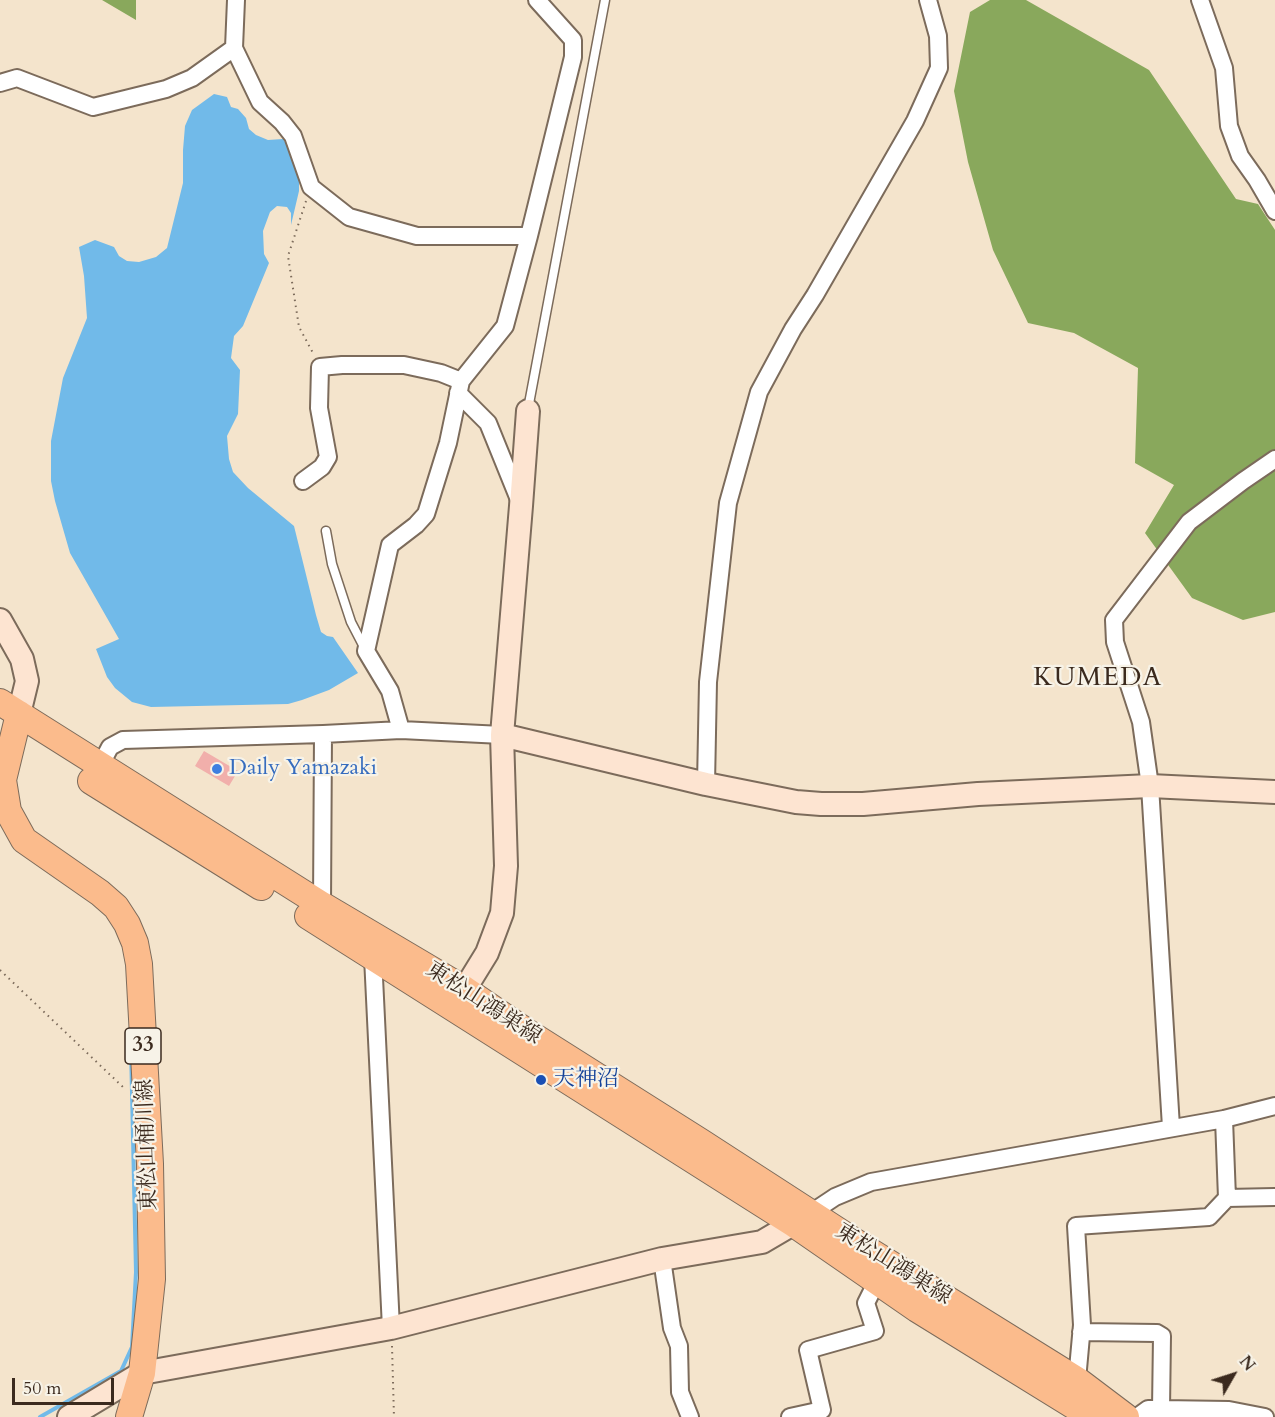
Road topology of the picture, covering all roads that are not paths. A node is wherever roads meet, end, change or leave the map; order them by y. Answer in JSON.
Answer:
{"nodes":[{"id":1,"x":236,"y":0,"type":"edge"},
{"id":2,"x":537,"y":0,"type":"edge"},
{"id":3,"x":605,"y":0,"type":"edge"},
{"id":4,"x":928,"y":0,"type":"edge"},
{"id":5,"x":1200,"y":0,"type":"edge"},
{"id":6,"x":234,"y":48,"type":"junction"},
{"id":7,"x":0,"y":82,"type":"edge"},
{"id":8,"x":1275,"y":211,"type":"edge"},
{"id":9,"x":529,"y":236,"type":"junction"},
{"id":10,"x":460,"y":387,"type":"junction"},
{"id":11,"x":528,"y":411,"type":"joint"},
{"id":12,"x":1275,"y":459,"type":"edge"},
{"id":13,"x":303,"y":481,"type":"dead end"},
{"id":14,"x":522,"y":506,"type":"junction"},
{"id":15,"x":326,"y":531,"type":"dead end"},
{"id":16,"x":0,"y":620,"type":"edge"},
{"id":17,"x":366,"y":651,"type":"junction"},
{"id":18,"x":8,"y":717,"type":"edge"},
{"id":19,"x":401,"y":730,"type":"junction"},
{"id":20,"x":323,"y":734,"type":"junction"},
{"id":21,"x":502,"y":735,"type":"junction"},
{"id":22,"x":100,"y":766,"type":"junction"},
{"id":23,"x":706,"y":783,"type":"junction"},
{"id":24,"x":1150,"y":786,"type":"junction"},
{"id":25,"x":1275,"y":792,"type":"edge"},
{"id":26,"x":322,"y":905,"type":"junction"},
{"id":27,"x":374,"y":957,"type":"junction"},
{"id":28,"x":459,"y":998,"type":"junction"},
{"id":29,"x":1275,"y":1106,"type":"edge"},
{"id":30,"x":1224,"y":1119,"type":"junction"},
{"id":31,"x":1171,"y":1127,"type":"junction"},
{"id":32,"x":1275,"y":1197,"type":"edge"},
{"id":33,"x":1227,"y":1198,"type":"junction"},
{"id":34,"x":803,"y":1218,"type":"junction"},
{"id":35,"x":662,"y":1259,"type":"junction"},
{"id":36,"x":877,"y":1281,"type":"junction"},
{"id":37,"x":391,"y":1328,"type":"junction"},
{"id":38,"x":1082,"y":1332,"type":"junction"},
{"id":39,"x":142,"y":1373,"type":"junction"},
{"id":40,"x":1077,"y":1380,"type":"junction"},
{"id":41,"x":1161,"y":1409,"type":"junction"},
{"id":42,"x":69,"y":1417,"type":"edge"},
{"id":43,"x":129,"y":1417,"type":"edge"},
{"id":44,"x":690,"y":1417,"type":"edge"},
{"id":45,"x":790,"y":1417,"type":"edge"},
{"id":46,"x":1092,"y":1417,"type":"edge"},
{"id":47,"x":1126,"y":1417,"type":"edge"},
{"id":48,"x":1137,"y":1417,"type":"edge"},
{"id":49,"x":1264,"y":1417,"type":"edge"}],
"edges":[{"from":1,"to":6,"type":"street"},
{"from":2,"to":9,"type":"street"},
{"from":3,"to":11,"type":"lane"},
{"from":4,"to":23,"type":"street"},
{"from":5,"to":8,"type":"street"},
{"from":6,"to":7,"type":"street"},
{"from":6,"to":9,"type":"street"},
{"from":9,"to":10,"type":"street"},
{"from":10,"to":13,"type":"street"},
{"from":10,"to":14,"type":"street"},
{"from":10,"to":17,"type":"street"},
{"from":11,"to":14,"type":"street"},
{"from":12,"to":24,"type":"street"},
{"from":14,"to":21,"type":"street"},
{"from":15,"to":17,"type":"lane"},
{"from":16,"to":18,"type":"street"},
{"from":17,"to":19,"type":"street"},
{"from":18,"to":22,"type":"main road","name":"東松山鴻巣線"},
{"from":18,"to":27,"type":"main road","name":"東松山鴻巣線"},
{"from":18,"to":39,"type":"main road","name":"東松山桶川線","number":"33"},
{"from":19,"to":20,"type":"street"},
{"from":19,"to":21,"type":"street"},
{"from":20,"to":22,"type":"street"},
{"from":20,"to":26,"type":"street"},
{"from":21,"to":23,"type":"street"},
{"from":21,"to":28,"type":"street"},
{"from":22,"to":26,"type":"main road","name":"東松山鴻巣線"},
{"from":23,"to":24,"type":"street"},
{"from":24,"to":25,"type":"street"},
{"from":24,"to":31,"type":"street"},
{"from":26,"to":28,"type":"main road","name":"東松山鴻巣線"},
{"from":27,"to":28,"type":"main road","name":"東松山鴻巣線"},
{"from":27,"to":37,"type":"street"},
{"from":28,"to":34,"type":"main road","name":"東松山鴻巣線"},
{"from":29,"to":30,"type":"street"},
{"from":30,"to":31,"type":"street"},
{"from":30,"to":33,"type":"street"},
{"from":31,"to":34,"type":"street"},
{"from":32,"to":33,"type":"street"},
{"from":33,"to":38,"type":"street"},
{"from":34,"to":35,"type":"street"},
{"from":34,"to":36,"type":"main road","name":"東松山鴻巣線"},
{"from":34,"to":40,"type":"main road","name":"東松山鴻巣線"},
{"from":35,"to":37,"type":"street"},
{"from":35,"to":44,"type":"street"},
{"from":36,"to":45,"type":"street"},
{"from":36,"to":46,"type":"main road","name":"東松山鴻巣線"},
{"from":37,"to":39,"type":"street"},
{"from":38,"to":40,"type":"street"},
{"from":38,"to":41,"type":"street"},
{"from":39,"to":42,"type":"street"},
{"from":39,"to":43,"type":"main road","name":"東松山桶川線","number":"33"},
{"from":40,"to":47,"type":"main road","name":"東松山鴻巣線"},
{"from":41,"to":48,"type":"street"},
{"from":41,"to":49,"type":"street"}]}
